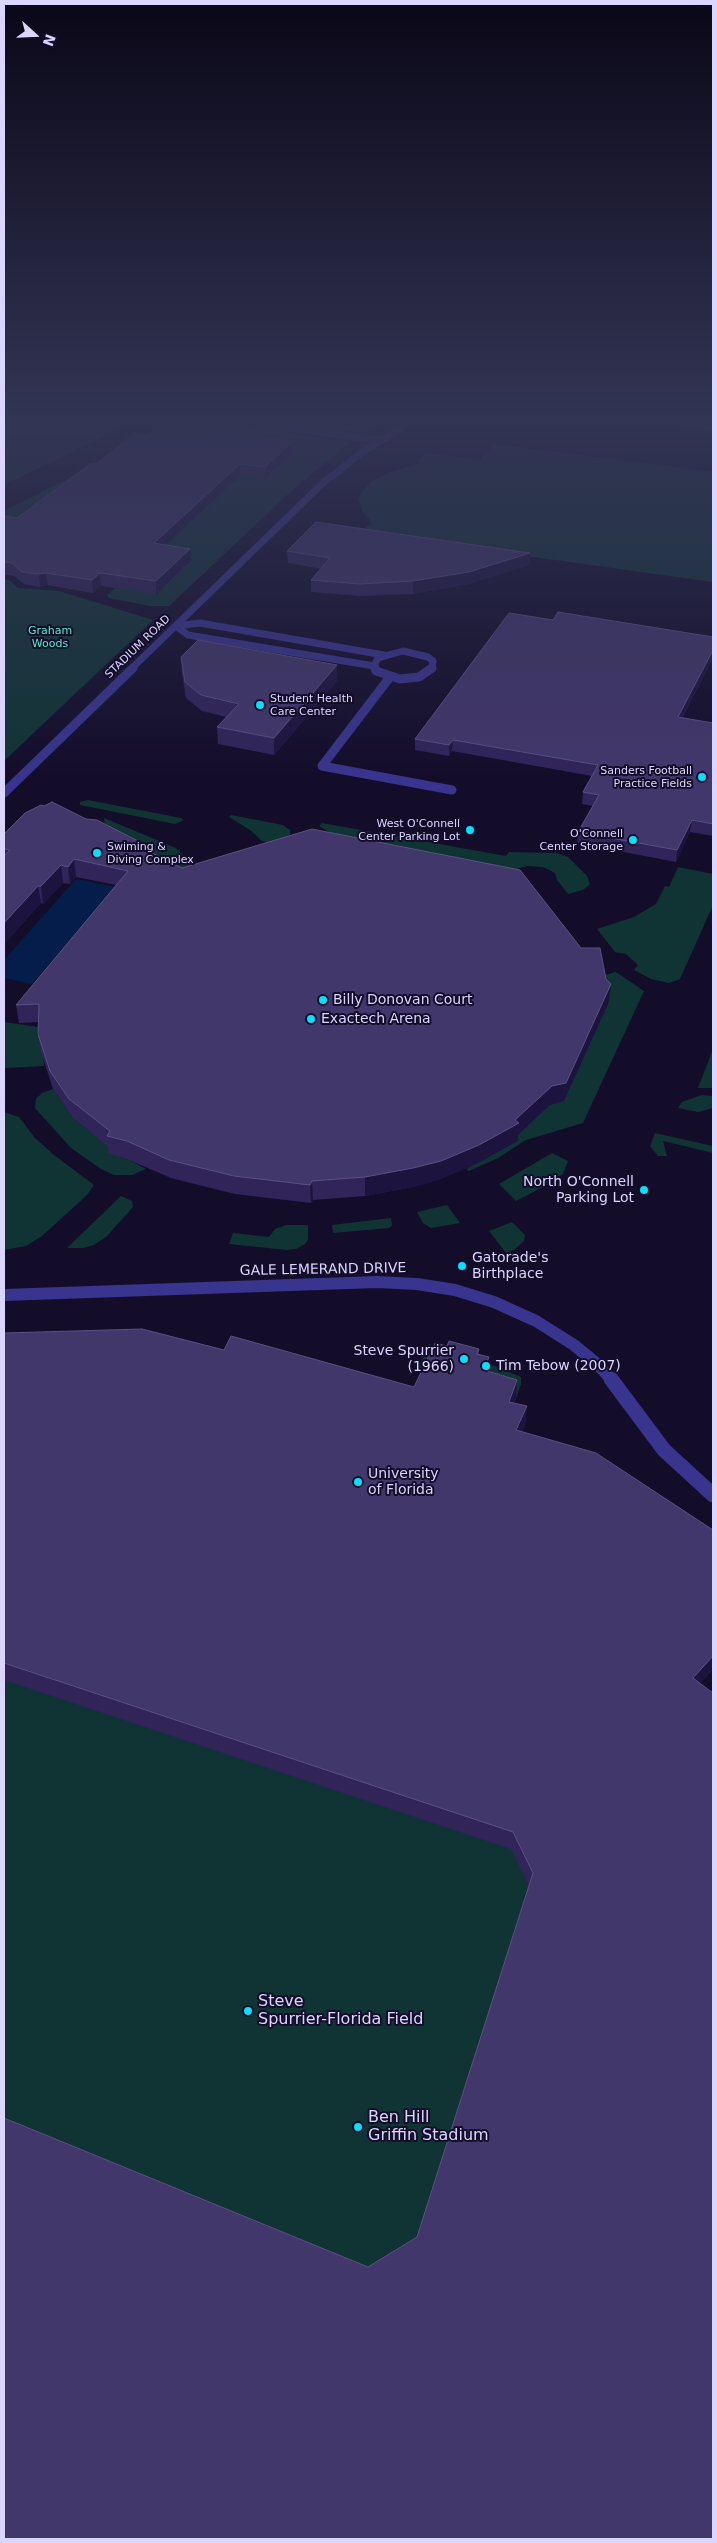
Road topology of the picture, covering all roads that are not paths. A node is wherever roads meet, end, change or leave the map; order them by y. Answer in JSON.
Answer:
{"nodes":[{"id":1,"x":261,"y":544,"type":"edge"},
{"id":2,"x":176,"y":626,"type":"junction"},
{"id":3,"x":384,"y":654,"type":"junction"},
{"id":4,"x":374,"y":666,"type":"junction"},
{"id":5,"x":390,"y":677,"type":"junction"},
{"id":6,"x":452,"y":790,"type":"dead end"},
{"id":7,"x":4,"y":793,"type":"edge"},
{"id":8,"x":4,"y":1295,"type":"edge"},
{"id":9,"x":713,"y":1495,"type":"edge"}],
"edges":[{"from":1,"to":2,"type":"street","name":"STADIUM ROAD"},
{"from":2,"to":3,"type":"street"},
{"from":2,"to":4,"type":"street"},
{"from":2,"to":7,"type":"street","name":"STADIUM ROAD"},
{"from":3,"to":4,"type":"street"},
{"from":3,"to":5,"type":"street"},
{"from":4,"to":5,"type":"street"},
{"from":5,"to":6,"type":"street"},
{"from":8,"to":9,"type":"street","name":"GALE LEMERAND DRIVE"}]}
